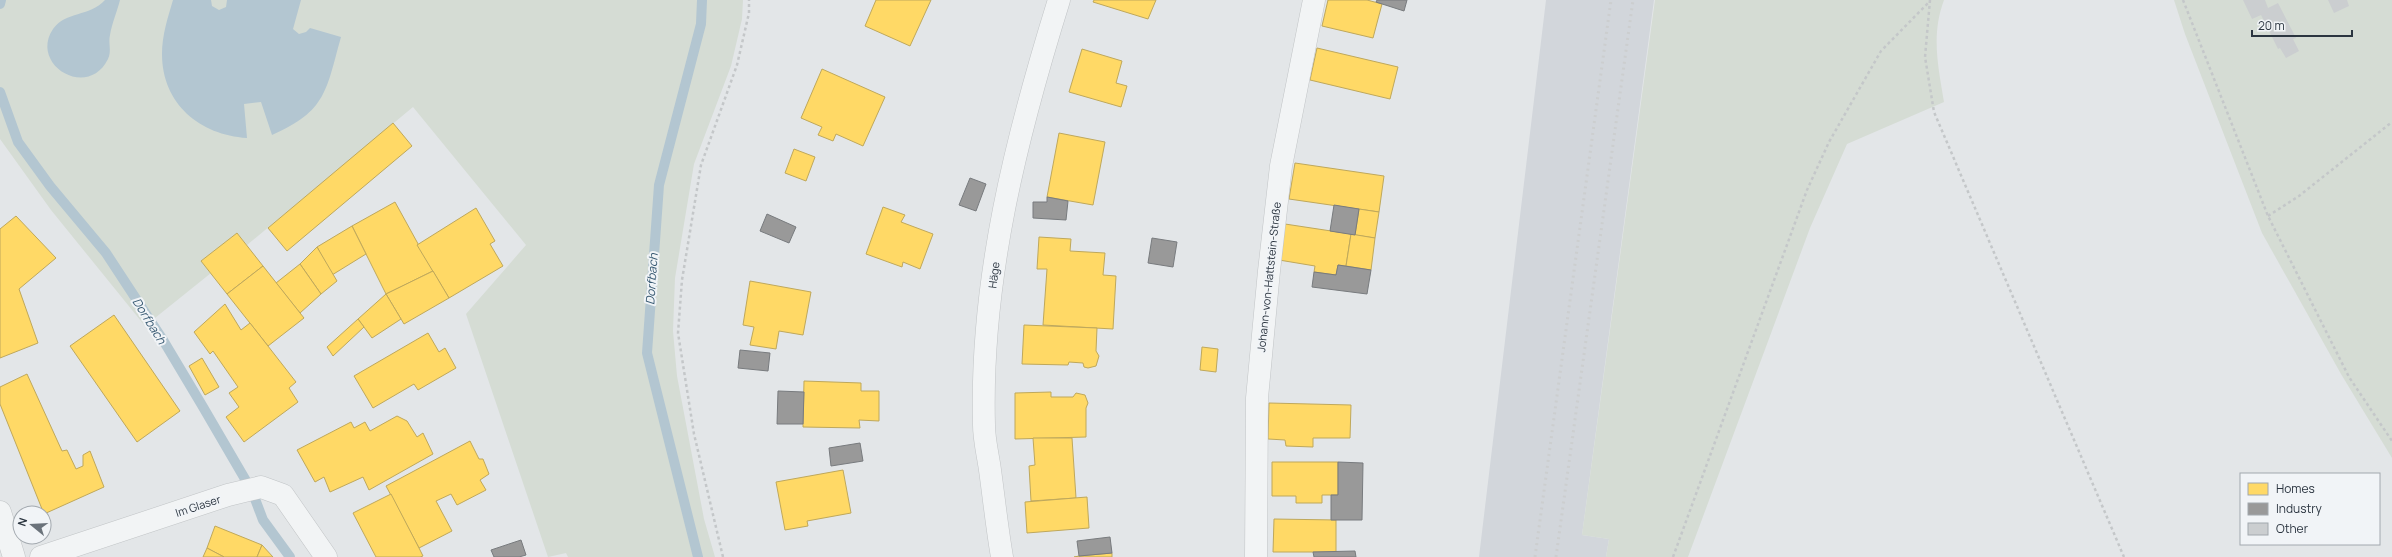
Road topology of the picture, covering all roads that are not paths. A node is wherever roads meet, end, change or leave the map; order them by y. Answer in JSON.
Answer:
{"nodes":[{"id":1,"x":1059,"y":0,"type":"edge"},
{"id":2,"x":1314,"y":0,"type":"edge"},
{"id":3,"x":0,"y":512,"type":"edge"},
{"id":4,"x":14,"y":557,"type":"edge"},
{"id":5,"x":41,"y":557,"type":"edge"},
{"id":6,"x":326,"y":557,"type":"edge"},
{"id":7,"x":1002,"y":557,"type":"edge"},
{"id":8,"x":1256,"y":557,"type":"edge"}],
"edges":[{"from":1,"to":7,"type":"street","name":"Häge"},
{"from":2,"to":8,"type":"street","name":"Johann-von-Hattstein-Straße"},
{"from":3,"to":4,"type":"street"},
{"from":5,"to":6,"type":"street","name":"Im Glaser"}]}
